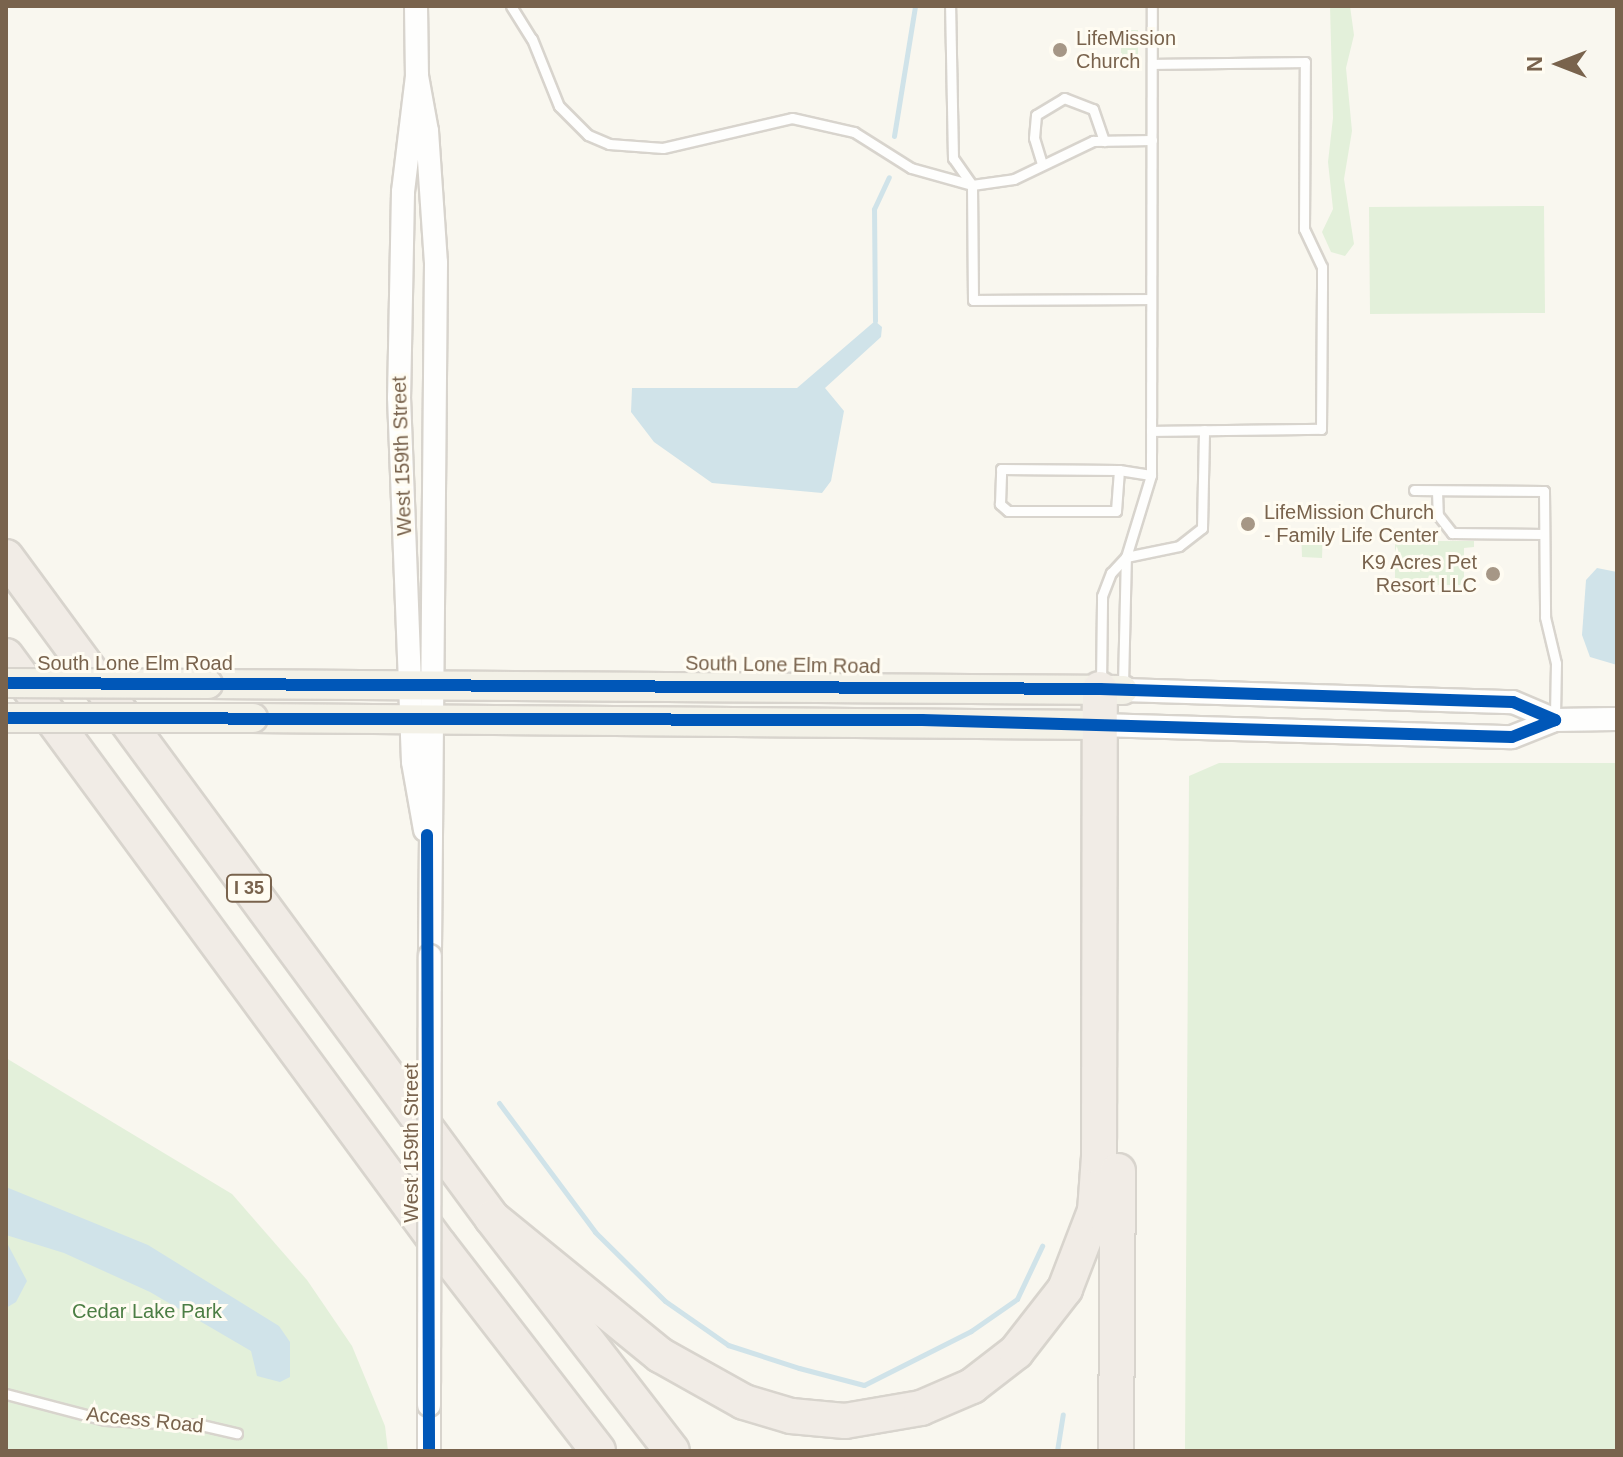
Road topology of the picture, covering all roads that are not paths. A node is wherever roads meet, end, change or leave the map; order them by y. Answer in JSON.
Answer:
{"nodes":[{"id":1,"x":416,"y":6,"type":"edge"},
{"id":2,"x":511,"y":6,"type":"edge"},
{"id":3,"x":950,"y":6,"type":"edge"},
{"id":4,"x":1152,"y":6,"type":"edge"},
{"id":5,"x":1152,"y":64,"type":"junction"},
{"id":6,"x":417,"y":76,"type":"junction"},
{"id":7,"x":1152,"y":140,"type":"junction"},
{"id":8,"x":1104,"y":141,"type":"junction"},
{"id":9,"x":1042,"y":164,"type":"junction"},
{"id":10,"x":972,"y":185,"type":"junction"},
{"id":11,"x":1151,"y":299,"type":"junction"},
{"id":12,"x":1204,"y":430,"type":"junction"},
{"id":13,"x":1151,"y":431,"type":"junction"},
{"id":14,"x":1119,"y":470,"type":"junction"},
{"id":15,"x":1151,"y":475,"type":"junction"},
{"id":16,"x":1414,"y":490,"type":"dead end"},
{"id":17,"x":1437,"y":491,"type":"junction"},
{"id":18,"x":1544,"y":534,"type":"junction"},
{"id":19,"x":6,"y":557,"type":"edge"},
{"id":20,"x":1126,"y":557,"type":"junction"},
{"id":21,"x":6,"y":656,"type":"edge"},
{"id":22,"x":422,"y":682,"type":"junction"},
{"id":23,"x":6,"y":683,"type":"edge"},
{"id":24,"x":1112,"y":689,"type":"junction"},
{"id":25,"x":423,"y":717,"type":"junction"},
{"id":26,"x":6,"y":718,"type":"edge"},
{"id":27,"x":1617,"y":719,"type":"edge"},
{"id":28,"x":1555,"y":720,"type":"junction"},
{"id":29,"x":1110,"y":726,"type":"junction"},
{"id":30,"x":492,"y":1218,"type":"junction"},
{"id":31,"x":6,"y":1394,"type":"edge"},
{"id":32,"x":237,"y":1433,"type":"dead end"},
{"id":33,"x":429,"y":1451,"type":"edge"},
{"id":34,"x":598,"y":1451,"type":"edge"},
{"id":35,"x":672,"y":1451,"type":"edge"},
{"id":36,"x":1116,"y":1451,"type":"edge"}],
"edges":[{"from":1,"to":6,"type":"street","name":"West 159th Street"},
{"from":2,"to":10,"type":"lane"},
{"from":3,"to":10,"type":"lane"},
{"from":4,"to":5,"type":"lane"},
{"from":5,"to":7,"type":"lane"},
{"from":5,"to":12,"type":"lane"},
{"from":6,"to":22,"type":"street","name":"West 159th Street"},
{"from":6,"to":22,"type":"street","name":"West 159th Street"},
{"from":7,"to":8,"type":"lane"},
{"from":7,"to":11,"type":"lane"},
{"from":8,"to":9,"type":"lane"},
{"from":8,"to":9,"type":"lane"},
{"from":9,"to":10,"type":"lane"},
{"from":10,"to":11,"type":"lane"},
{"from":11,"to":13,"type":"lane"},
{"from":12,"to":13,"type":"lane"},
{"from":12,"to":20,"type":"lane"},
{"from":13,"to":15,"type":"lane"},
{"from":14,"to":14,"type":"lane"},
{"from":14,"to":15,"type":"lane"},
{"from":15,"to":20,"type":"lane"},
{"from":16,"to":17,"type":"lane"},
{"from":17,"to":18,"type":"lane"},
{"from":17,"to":18,"type":"lane"},
{"from":18,"to":28,"type":"lane"},
{"from":19,"to":30,"type":"highway","number":"I 35"},
{"from":20,"to":24,"type":"lane"},
{"from":20,"to":24,"type":"lane"},
{"from":21,"to":34,"type":"highway"},
{"from":22,"to":23,"type":"main road","name":"South Lone Elm Road","bridge":true},
{"from":22,"to":24,"type":"main road","name":"South Lone Elm Road"},
{"from":22,"to":25,"type":"street","name":"West 159th Street"},
{"from":24,"to":28,"type":"street","name":"South Lone Elm Road"},
{"from":24,"to":29,"type":"highway"},
{"from":25,"to":26,"type":"main road","bridge":true},
{"from":25,"to":29,"type":"main road"},
{"from":25,"to":33,"type":"street","name":"West 159th Street","bridge":true},
{"from":27,"to":28,"type":"street","name":"South Lone Elm Road"},
{"from":28,"to":29,"type":"street"},
{"from":29,"to":30,"type":"highway"},
{"from":29,"to":36,"type":"highway"},
{"from":30,"to":35,"type":"highway","number":"I 35"},
{"from":31,"to":32,"type":"lane","name":"Access Road"}]}
